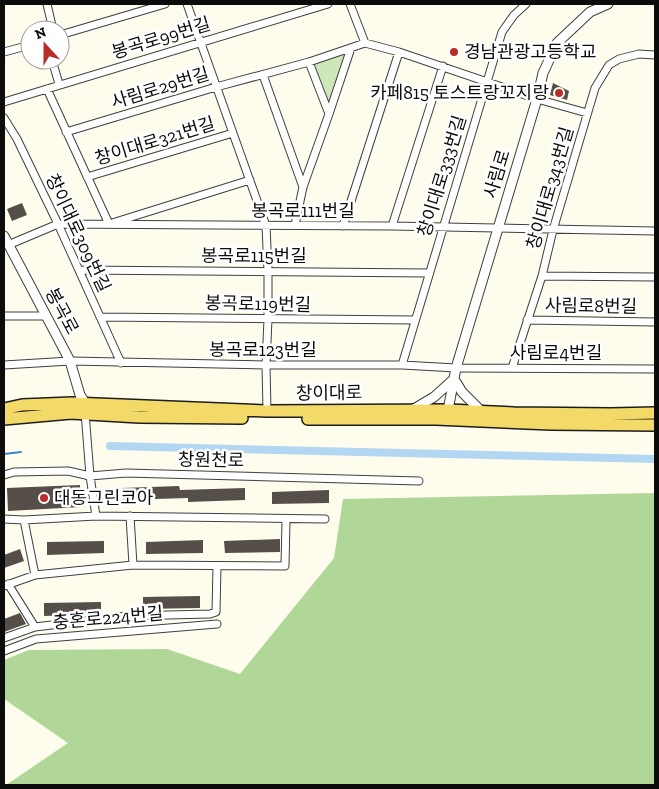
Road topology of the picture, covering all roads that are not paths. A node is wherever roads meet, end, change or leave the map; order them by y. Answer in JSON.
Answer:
{"nodes":[{"id":1,"x":47,"y":4,"type":"edge"},
{"id":2,"x":165,"y":4,"type":"edge"},
{"id":3,"x":187,"y":4,"type":"edge"},
{"id":4,"x":328,"y":4,"type":"edge"},
{"id":5,"x":350,"y":4,"type":"edge"},
{"id":6,"x":526,"y":4,"type":"edge"},
{"id":7,"x":608,"y":4,"type":"edge"},
{"id":8,"x":51,"y":20,"type":"edge"},
{"id":9,"x":70,"y":32,"type":"edge"},
{"id":10,"x":201,"y":42,"type":"junction"},
{"id":11,"x":365,"y":43,"type":"junction"},
{"id":12,"x":20,"y":48,"type":"edge"},
{"id":13,"x":351,"y":48,"type":"junction"},
{"id":14,"x":4,"y":52,"type":"edge"},
{"id":15,"x":399,"y":52,"type":"junction"},
{"id":16,"x":655,"y":55,"type":"edge"},
{"id":17,"x":309,"y":62,"type":"junction"},
{"id":18,"x":443,"y":66,"type":"junction"},
{"id":19,"x":55,"y":70,"type":"edge"},
{"id":20,"x":263,"y":75,"type":"junction"},
{"id":21,"x":487,"y":82,"type":"junction"},
{"id":22,"x":59,"y":84,"type":"junction"},
{"id":23,"x":216,"y":87,"type":"junction"},
{"id":24,"x":47,"y":89,"type":"junction"},
{"id":25,"x":537,"y":99,"type":"junction"},
{"id":26,"x":4,"y":102,"type":"edge"},
{"id":27,"x":587,"y":113,"type":"junction"},
{"id":28,"x":329,"y":114,"type":"junction"},
{"id":29,"x":4,"y":118,"type":"edge"},
{"id":30,"x":66,"y":132,"type":"junction"},
{"id":31,"x":233,"y":133,"type":"junction"},
{"id":32,"x":87,"y":177,"type":"junction"},
{"id":33,"x":250,"y":180,"type":"junction"},
{"id":34,"x":303,"y":187,"type":"junction"},
{"id":35,"x":58,"y":224,"type":"junction"},
{"id":36,"x":109,"y":224,"type":"junction"},
{"id":37,"x":295,"y":225,"type":"junction"},
{"id":38,"x":266,"y":226,"type":"junction"},
{"id":39,"x":343,"y":226,"type":"junction"},
{"id":40,"x":392,"y":226,"type":"junction"},
{"id":41,"x":442,"y":227,"type":"junction"},
{"id":42,"x":498,"y":227,"type":"junction"},
{"id":43,"x":552,"y":230,"type":"junction"},
{"id":44,"x":655,"y":231,"type":"edge"},
{"id":45,"x":4,"y":236,"type":"edge"},
{"id":46,"x":8,"y":245,"type":"junction"},
{"id":47,"x":79,"y":270,"type":"junction"},
{"id":48,"x":268,"y":271,"type":"junction"},
{"id":49,"x":429,"y":273,"type":"junction"},
{"id":50,"x":542,"y":276,"type":"junction"},
{"id":51,"x":655,"y":277,"type":"edge"},
{"id":52,"x":4,"y":316,"type":"edge"},
{"id":53,"x":46,"y":316,"type":"junction"},
{"id":54,"x":100,"y":317,"type":"junction"},
{"id":55,"x":268,"y":319,"type":"junction"},
{"id":56,"x":415,"y":320,"type":"junction"},
{"id":57,"x":527,"y":320,"type":"junction"},
{"id":58,"x":655,"y":322,"type":"edge"},
{"id":59,"x":70,"y":361,"type":"junction"},
{"id":60,"x":121,"y":363,"type":"junction"},
{"id":61,"x":4,"y":365,"type":"edge"},
{"id":62,"x":266,"y":365,"type":"junction"},
{"id":63,"x":402,"y":365,"type":"junction"},
{"id":64,"x":456,"y":368,"type":"junction"},
{"id":65,"x":512,"y":368,"type":"junction"},
{"id":66,"x":655,"y":369,"type":"edge"},
{"id":67,"x":454,"y":379,"type":"junction"},
{"id":68,"x":85,"y":408,"type":"junction"},
{"id":69,"x":4,"y":409,"type":"edge"},
{"id":70,"x":412,"y":410,"type":"junction"},
{"id":71,"x":448,"y":410,"type":"junction"},
{"id":72,"x":266,"y":411,"type":"junction"},
{"id":73,"x":481,"y":411,"type":"junction"},
{"id":74,"x":655,"y":413,"type":"edge"},
{"id":75,"x":4,"y":419,"type":"edge"},
{"id":76,"x":655,"y":425,"type":"edge"},
{"id":77,"x":90,"y":473,"type":"junction"},
{"id":78,"x":4,"y":475,"type":"edge"},
{"id":79,"x":419,"y":480,"type":"dead end"},
{"id":80,"x":96,"y":516,"type":"junction"},
{"id":81,"x":130,"y":516,"type":"junction"},
{"id":82,"x":4,"y":519,"type":"edge"},
{"id":83,"x":24,"y":520,"type":"junction"},
{"id":84,"x":286,"y":520,"type":"junction"},
{"id":85,"x":324,"y":520,"type":"dead end"},
{"id":86,"x":134,"y":565,"type":"junction"},
{"id":87,"x":217,"y":566,"type":"junction"},
{"id":88,"x":36,"y":575,"type":"junction"},
{"id":89,"x":6,"y":585,"type":"edge"},
{"id":90,"x":217,"y":624,"type":"dead end"},
{"id":91,"x":35,"y":627,"type":"junction"},
{"id":92,"x":4,"y":638,"type":"edge"},
{"id":93,"x":4,"y":651,"type":"edge"}],
"edges":[{"from":1,"to":8,"type":"street"},
{"from":2,"to":9,"type":"street"},
{"from":3,"to":10,"type":"street","name":"창이대로321번길"},
{"from":4,"to":10,"type":"street","name":"봉곡로99번길"},
{"from":5,"to":11,"type":"street"},
{"from":6,"to":21,"type":"street","name":"창이대로333번길"},
{"from":7,"to":25,"type":"street","name":"사림로"},
{"from":10,"to":22,"type":"street","name":"봉곡로99번길"},
{"from":10,"to":23,"type":"street","name":"창이대로321번길"},
{"from":11,"to":13,"type":"street","name":"사림로29번길"},
{"from":11,"to":15,"type":"street"},
{"from":12,"to":14,"type":"street"},
{"from":13,"to":17,"type":"street","name":"사림로29번길"},
{"from":13,"to":28,"type":"street"},
{"from":15,"to":18,"type":"street"},
{"from":15,"to":39,"type":"street"},
{"from":16,"to":27,"type":"street","name":"창이대로343번길"},
{"from":17,"to":20,"type":"street","name":"사림로29번길"},
{"from":17,"to":28,"type":"street"},
{"from":18,"to":21,"type":"street"},
{"from":18,"to":40,"type":"street"},
{"from":19,"to":22,"type":"street"},
{"from":20,"to":23,"type":"street","name":"사림로29번길"},
{"from":20,"to":34,"type":"street"},
{"from":21,"to":25,"type":"street"},
{"from":21,"to":41,"type":"street","name":"창이대로333번길"},
{"from":22,"to":24,"type":"street","name":"봉곡로99번길"},
{"from":23,"to":30,"type":"street","name":"사림로29번길"},
{"from":23,"to":31,"type":"street","name":"창이대로321번길"},
{"from":24,"to":26,"type":"street","name":"봉곡로99번길"},
{"from":24,"to":30,"type":"street"},
{"from":25,"to":27,"type":"street"},
{"from":25,"to":42,"type":"street","name":"사림로"},
{"from":27,"to":43,"type":"street","name":"창이대로343번길"},
{"from":28,"to":34,"type":"street"},
{"from":29,"to":35,"type":"street","name":"창이대로309번길"},
{"from":30,"to":32,"type":"street"},
{"from":31,"to":32,"type":"street","name":"창이대로321번길"},
{"from":31,"to":33,"type":"street","name":"창이대로321번길"},
{"from":32,"to":36,"type":"street"},
{"from":33,"to":36,"type":"street"},
{"from":33,"to":38,"type":"street","name":"창이대로321번길"},
{"from":34,"to":37,"type":"street"},
{"from":35,"to":36,"type":"street","name":"봉곡로111번길"},
{"from":35,"to":46,"type":"street","name":"봉곡로111번길"},
{"from":35,"to":47,"type":"street","name":"창이대로309번길"},
{"from":36,"to":38,"type":"street","name":"봉곡로111번길"},
{"from":37,"to":38,"type":"street","name":"봉곡로111번길"},
{"from":37,"to":39,"type":"street","name":"봉곡로111번길"},
{"from":38,"to":48,"type":"street","name":"창이대로321번길"},
{"from":39,"to":40,"type":"street","name":"봉곡로111번길"},
{"from":40,"to":41,"type":"street","name":"봉곡로111번길"},
{"from":41,"to":42,"type":"street","name":"봉곡로111번길"},
{"from":41,"to":49,"type":"street","name":"창이대로333번길"},
{"from":42,"to":43,"type":"street","name":"봉곡로111번길"},
{"from":42,"to":64,"type":"street","name":"사림로"},
{"from":43,"to":44,"type":"street","name":"봉곡로111번길"},
{"from":43,"to":50,"type":"street","name":"창이대로343번길"},
{"from":45,"to":46,"type":"street","name":"봉곡로"},
{"from":46,"to":53,"type":"street","name":"봉곡로"},
{"from":47,"to":48,"type":"street","name":"봉곡로115번길"},
{"from":47,"to":54,"type":"street","name":"창이대로309번길"},
{"from":48,"to":49,"type":"street","name":"봉곡로115번길"},
{"from":48,"to":55,"type":"street","name":"창이대로321번길"},
{"from":49,"to":56,"type":"street","name":"창이대로333번길"},
{"from":50,"to":51,"type":"street"},
{"from":50,"to":57,"type":"street","name":"창이대로343번길"},
{"from":52,"to":53,"type":"street"},
{"from":53,"to":59,"type":"street","name":"봉곡로"},
{"from":54,"to":55,"type":"street","name":"봉곡로119번길"},
{"from":54,"to":60,"type":"street","name":"창이대로309번길"},
{"from":55,"to":56,"type":"street","name":"봉곡로119번길"},
{"from":55,"to":62,"type":"street","name":"창이대로321번길"},
{"from":56,"to":63,"type":"street","name":"창이대로333번길"},
{"from":57,"to":58,"type":"street","name":"사림로8번길"},
{"from":57,"to":65,"type":"street","name":"창이대로343번길"},
{"from":59,"to":60,"type":"street","name":"봉곡로123번길"},
{"from":59,"to":61,"type":"street","name":"봉곡로123번길"},
{"from":59,"to":68,"type":"street","name":"봉곡로"},
{"from":60,"to":62,"type":"street","name":"봉곡로123번길"},
{"from":62,"to":63,"type":"street","name":"봉곡로123번길"},
{"from":62,"to":72,"type":"street","name":"창이대로321번길"},
{"from":63,"to":64,"type":"street","name":"봉곡로123번길"},
{"from":64,"to":65,"type":"street","name":"사림로4번길"},
{"from":64,"to":67,"type":"street","name":"사림로"},
{"from":65,"to":66,"type":"street","name":"사림로4번길"},
{"from":67,"to":70,"type":"street"},
{"from":67,"to":71,"type":"street","name":"사림로"},
{"from":67,"to":73,"type":"street"},
{"from":68,"to":69,"type":"main road","name":"창이대로"},
{"from":68,"to":72,"type":"main road","name":"창이대로"},
{"from":68,"to":75,"type":"main road","name":"창이대로"},
{"from":68,"to":76,"type":"main road","name":"창이대로"},
{"from":68,"to":77,"type":"street"},
{"from":70,"to":71,"type":"main road","name":"창이대로"},
{"from":70,"to":72,"type":"main road","name":"창이대로"},
{"from":71,"to":73,"type":"main road","name":"창이대로"},
{"from":73,"to":74,"type":"main road","name":"창이대로"},
{"from":77,"to":78,"type":"street","name":"창원천로"},
{"from":77,"to":79,"type":"street","name":"창원천로"},
{"from":77,"to":80,"type":"street"},
{"from":80,"to":81,"type":"street"},
{"from":80,"to":83,"type":"street"},
{"from":81,"to":84,"type":"street"},
{"from":81,"to":86,"type":"street"},
{"from":82,"to":83,"type":"street"},
{"from":83,"to":88,"type":"street"},
{"from":84,"to":85,"type":"street"},
{"from":84,"to":87,"type":"street"},
{"from":86,"to":87,"type":"street"},
{"from":86,"to":88,"type":"street"},
{"from":87,"to":91,"type":"street"},
{"from":88,"to":89,"type":"street"},
{"from":89,"to":91,"type":"street"},
{"from":90,"to":93,"type":"street","name":"충혼로224번길"},
{"from":91,"to":92,"type":"street"}]}
